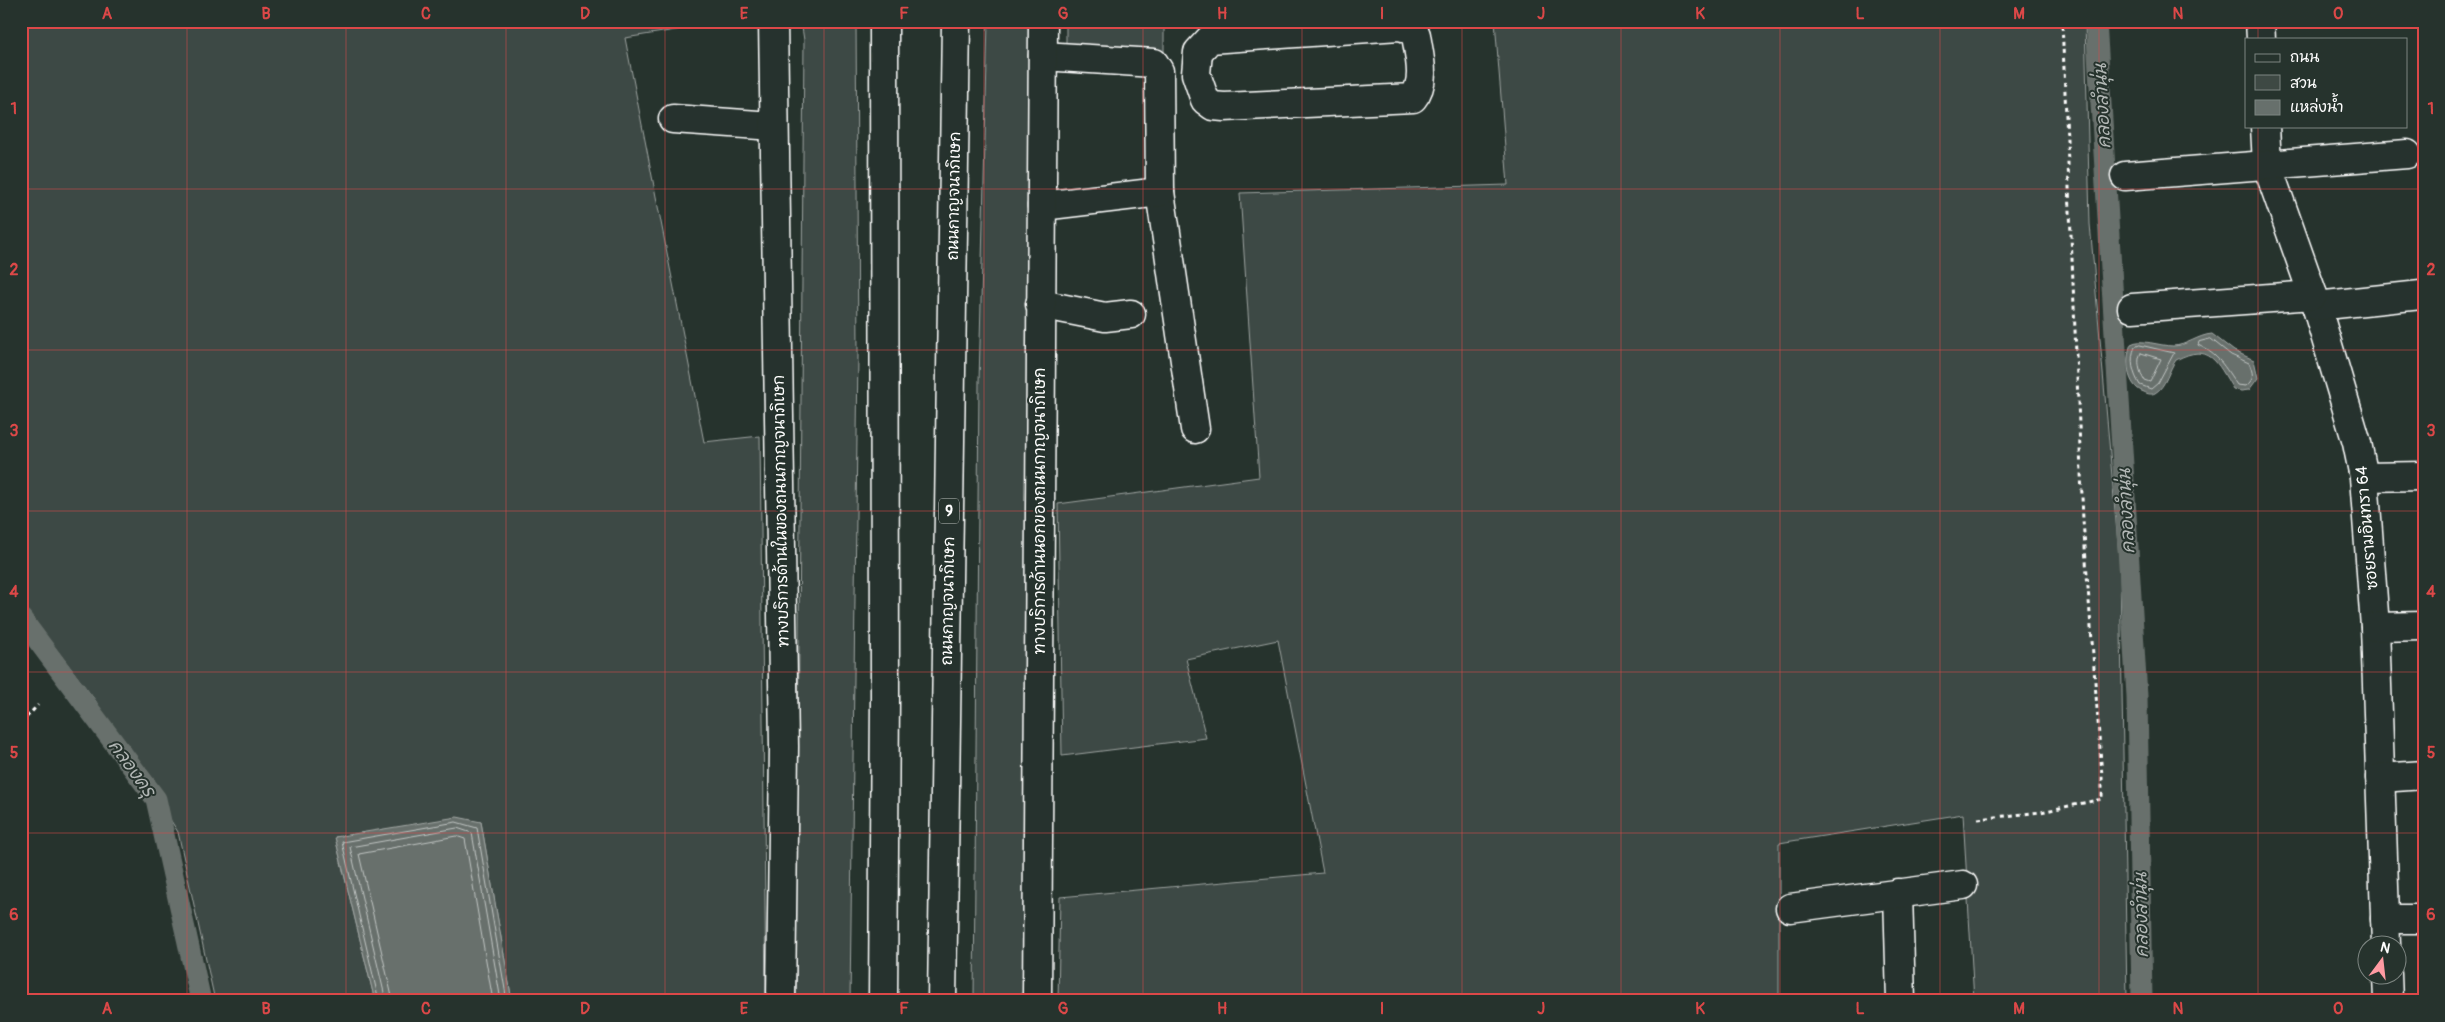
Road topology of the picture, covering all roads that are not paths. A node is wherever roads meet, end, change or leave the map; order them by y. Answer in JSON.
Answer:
{"nodes":[{"id":1,"x":773,"y":21,"type":"edge"},
{"id":2,"x":884,"y":21,"type":"edge"},
{"id":3,"x":956,"y":21,"type":"edge"},
{"id":4,"x":1043,"y":21,"type":"edge"},
{"id":5,"x":2260,"y":21,"type":"edge"},
{"id":6,"x":2261,"y":38,"type":"edge"},
{"id":7,"x":1043,"y":56,"type":"junction"},
{"id":8,"x":1196,"y":74,"type":"junction"},
{"id":9,"x":1159,"y":76,"type":"junction"},
{"id":10,"x":673,"y":119,"type":"dead end"},
{"id":11,"x":774,"y":126,"type":"junction"},
{"id":12,"x":2265,"y":128,"type":"edge"},
{"id":13,"x":2406,"y":154,"type":"dead end"},
{"id":14,"x":2267,"y":165,"type":"junction"},
{"id":15,"x":2125,"y":176,"type":"dead end"},
{"id":16,"x":1160,"y":192,"type":"junction"},
{"id":17,"x":1042,"y":206,"type":"junction"},
{"id":18,"x":2421,"y":295,"type":"dead end"},
{"id":19,"x":2315,"y":301,"type":"junction"},
{"id":20,"x":1040,"y":304,"type":"junction"},
{"id":21,"x":2132,"y":308,"type":"dead end"},
{"id":22,"x":1131,"y":314,"type":"dead end"},
{"id":23,"x":1194,"y":429,"type":"dead end"},
{"id":24,"x":2424,"y":476,"type":"edge"},
{"id":25,"x":2364,"y":477,"type":"junction"},
{"id":26,"x":2424,"y":626,"type":"edge"},
{"id":27,"x":2375,"y":627,"type":"junction"},
{"id":28,"x":2424,"y":775,"type":"edge"},
{"id":29,"x":2380,"y":778,"type":"junction"},
{"id":30,"x":1963,"y":885,"type":"dead end"},
{"id":31,"x":1898,"y":894,"type":"junction"},
{"id":32,"x":1790,"y":908,"type":"dead end"},
{"id":33,"x":2424,"y":919,"type":"edge"},
{"id":34,"x":2385,"y":932,"type":"edge"},
{"id":35,"x":2387,"y":984,"type":"edge"},
{"id":36,"x":781,"y":1001,"type":"edge"},
{"id":37,"x":882,"y":1001,"type":"edge"},
{"id":38,"x":942,"y":1001,"type":"edge"},
{"id":39,"x":1037,"y":1001,"type":"edge"},
{"id":40,"x":1901,"y":1001,"type":"edge"},
{"id":41,"x":2388,"y":1001,"type":"edge"}],
"edges":[{"from":1,"to":11,"type":"main road","name":"ทางบริการด้านในของถนนกาญจนาภิเษก"},
{"from":2,"to":37,"type":"main road"},
{"from":3,"to":38,"type":"main road","name":"ถนนกาญจนาภิเษก","number":"9"},
{"from":4,"to":7,"type":"main road","name":"ทางบริการด้านนอกของถนนกาญจนาภิเษก"},
{"from":5,"to":6,"type":"main road"},
{"from":7,"to":9,"type":"main road"},
{"from":7,"to":17,"type":"main road","name":"ทางบริการด้านนอกของถนนกาญจนาภิเษก"},
{"from":8,"to":8,"type":"main road"},
{"from":8,"to":9,"type":"main road"},
{"from":9,"to":16,"type":"main road"},
{"from":10,"to":11,"type":"main road"},
{"from":11,"to":36,"type":"main road","name":"ทางบริการด้านในของถนนกาญจนาภิเษก"},
{"from":12,"to":14,"type":"main road","name":"ซอยรามอินทรา 64"},
{"from":13,"to":14,"type":"main road"},
{"from":14,"to":15,"type":"main road"},
{"from":14,"to":19,"type":"main road","name":"ซอยรามอินทรา 64"},
{"from":16,"to":17,"type":"main road"},
{"from":16,"to":23,"type":"main road"},
{"from":17,"to":20,"type":"main road","name":"ทางบริการด้านนอกของถนนกาญจนาภิเษก"},
{"from":18,"to":19,"type":"main road"},
{"from":19,"to":21,"type":"main road"},
{"from":19,"to":25,"type":"main road","name":"ซอยรามอินทรา 64"},
{"from":20,"to":22,"type":"main road"},
{"from":20,"to":39,"type":"main road","name":"ทางบริการด้านนอกของถนนกาญจนาภิเษก"},
{"from":24,"to":25,"type":"main road"},
{"from":25,"to":27,"type":"main road","name":"ซอยรามอินทรา 64"},
{"from":26,"to":27,"type":"main road"},
{"from":27,"to":29,"type":"main road","name":"ซอยรามอินทรา 64"},
{"from":28,"to":29,"type":"main road"},
{"from":29,"to":34,"type":"main road","name":"ซอยรามอินทรา 64"},
{"from":30,"to":31,"type":"main road"},
{"from":31,"to":32,"type":"main road"},
{"from":31,"to":40,"type":"main road"},
{"from":33,"to":34,"type":"main road"},
{"from":35,"to":41,"type":"main road"}]}
